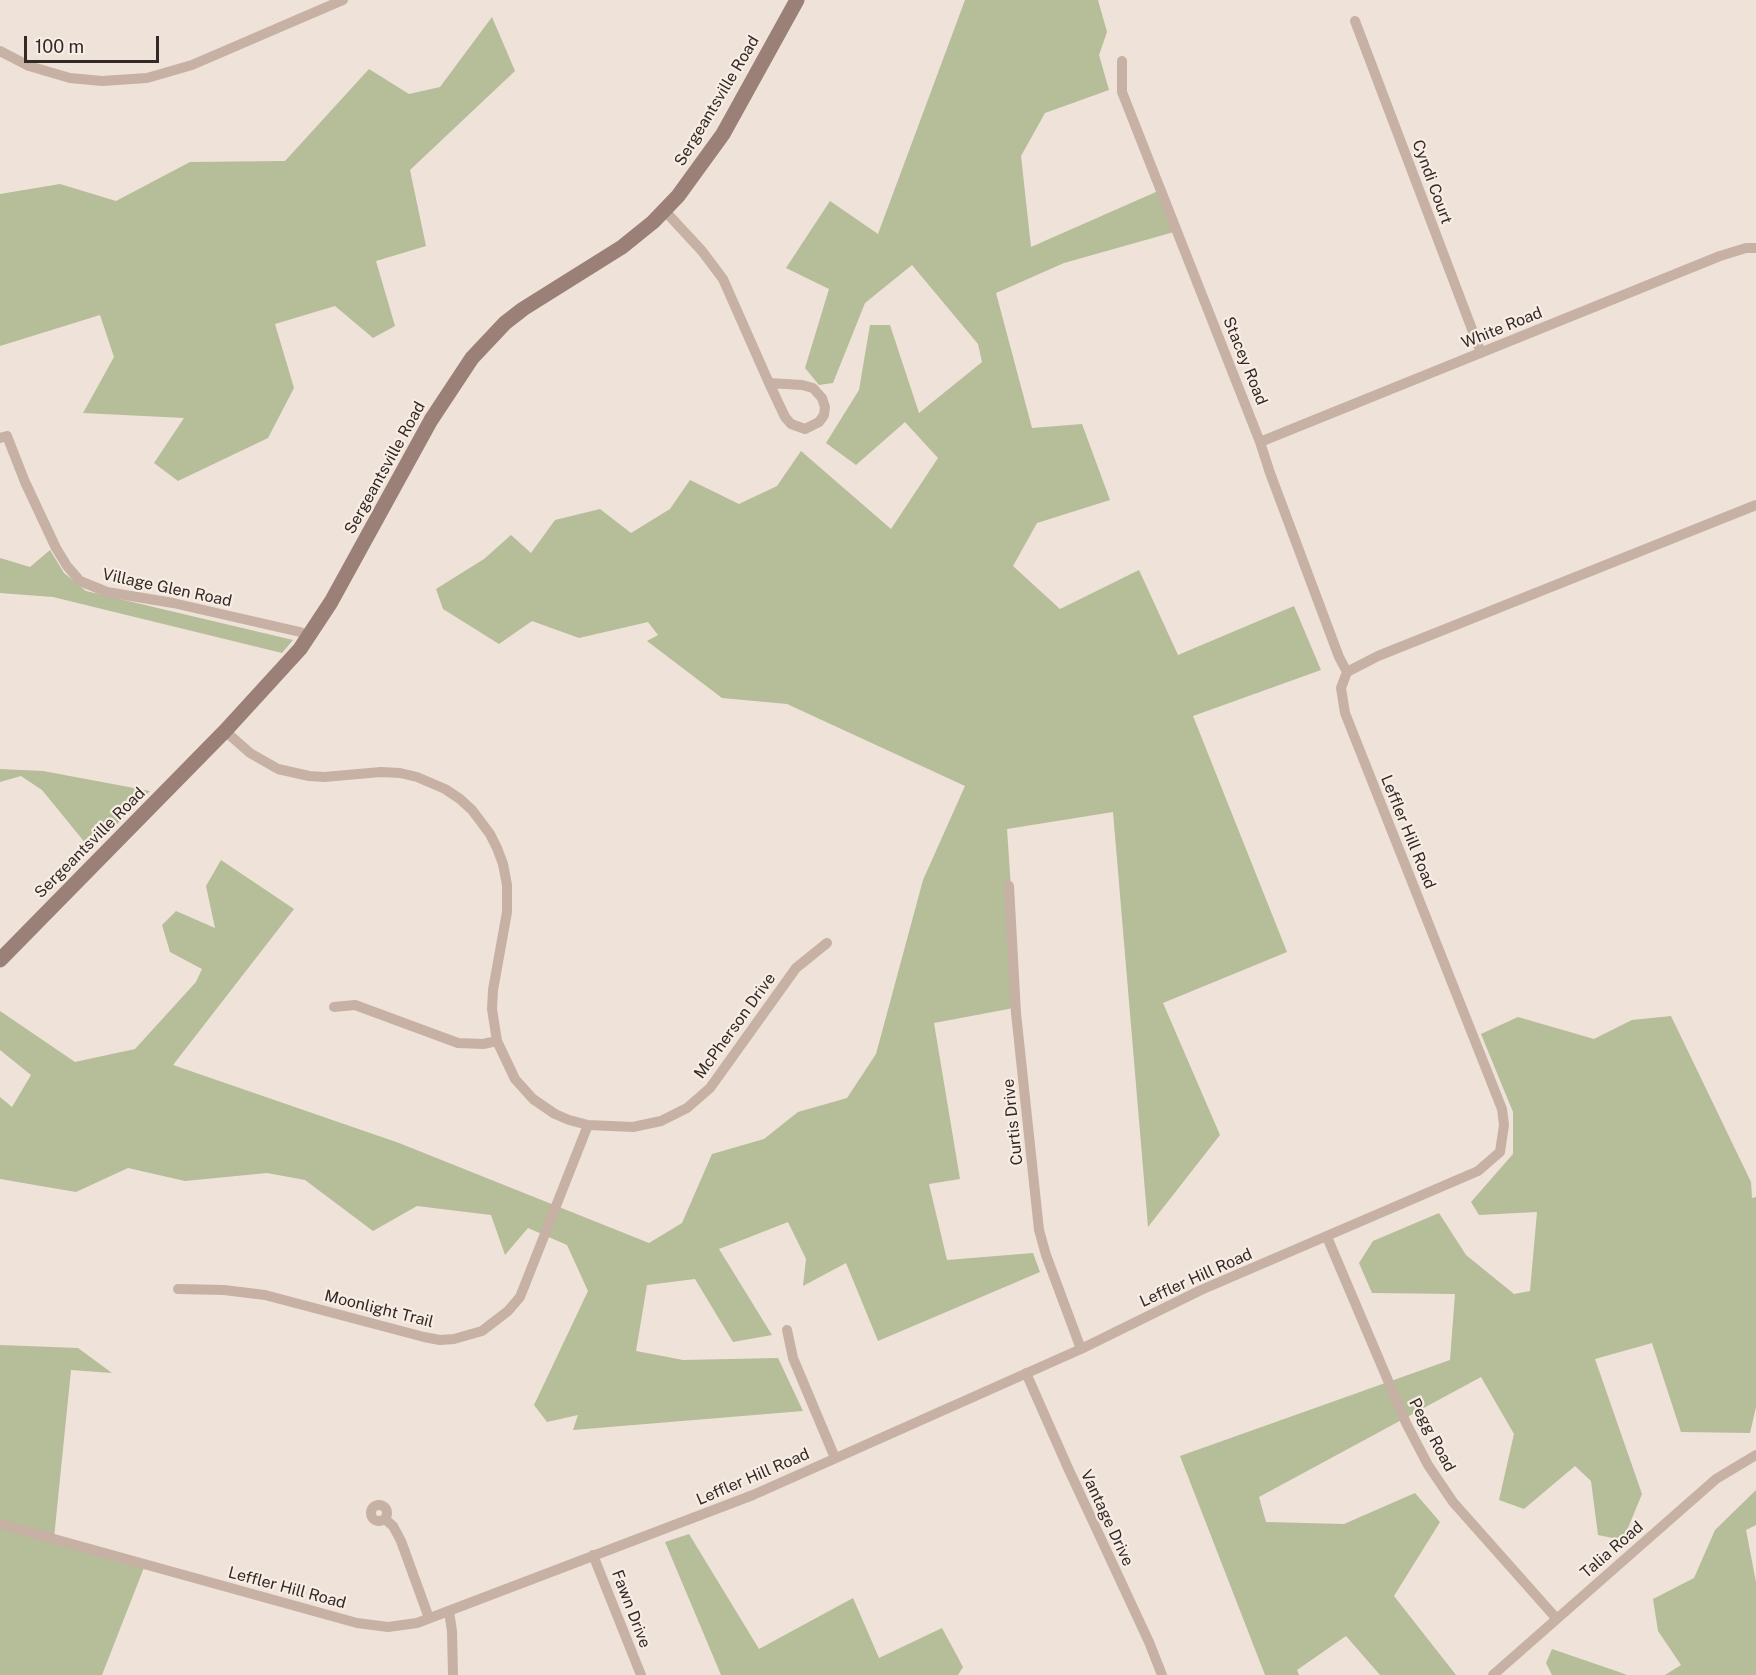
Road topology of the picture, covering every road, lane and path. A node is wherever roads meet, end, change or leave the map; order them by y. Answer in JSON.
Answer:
{"nodes":[{"id":1,"x":343,"y":0,"type":"edge"},
{"id":2,"x":797,"y":0,"type":"edge"},
{"id":3,"x":1355,"y":21,"type":"dead end"},
{"id":4,"x":0,"y":51,"type":"edge"},
{"id":5,"x":1122,"y":61,"type":"dead end"},
{"id":6,"x":665,"y":211,"type":"junction"},
{"id":7,"x":1756,"y":248,"type":"edge"},
{"id":8,"x":1481,"y":353,"type":"junction"},
{"id":9,"x":769,"y":383,"type":"junction"},
{"id":10,"x":0,"y":438,"type":"edge"},
{"id":11,"x":1260,"y":442,"type":"junction"},
{"id":12,"x":1756,"y":505,"type":"edge"},
{"id":13,"x":309,"y":636,"type":"junction"},
{"id":14,"x":1347,"y":672,"type":"junction"},
{"id":15,"x":225,"y":731,"type":"junction"},
{"id":16,"x":1009,"y":886,"type":"dead end"},
{"id":17,"x":827,"y":943,"type":"dead end"},
{"id":18,"x":0,"y":960,"type":"edge"},
{"id":19,"x":334,"y":1007,"type":"dead end"},
{"id":20,"x":497,"y":1041,"type":"junction"},
{"id":21,"x":588,"y":1125,"type":"junction"},
{"id":22,"x":1327,"y":1237,"type":"junction"},
{"id":23,"x":178,"y":1289,"type":"dead end"},
{"id":24,"x":788,"y":1330,"type":"dead end"},
{"id":25,"x":1081,"y":1349,"type":"junction"},
{"id":26,"x":1026,"y":1373,"type":"junction"},
{"id":27,"x":1756,"y":1455,"type":"edge"},
{"id":28,"x":835,"y":1458,"type":"junction"},
{"id":29,"x":385,"y":1519,"type":"dead end"},
{"id":30,"x":0,"y":1524,"type":"edge"},
{"id":31,"x":593,"y":1554,"type":"junction"},
{"id":32,"x":449,"y":1611,"type":"junction"},
{"id":33,"x":429,"y":1618,"type":"junction"},
{"id":34,"x":1556,"y":1618,"type":"junction"},
{"id":35,"x":453,"y":1675,"type":"edge"},
{"id":36,"x":640,"y":1675,"type":"edge"},
{"id":37,"x":1162,"y":1675,"type":"edge"},
{"id":38,"x":1493,"y":1675,"type":"edge"}],
"edges":[{"from":1,"to":4,"type":"street"},
{"from":2,"to":6,"type":"main road","name":"Sergeantsville Road"},
{"from":3,"to":8,"type":"street","name":"Cyndi Court"},
{"from":5,"to":11,"type":"street","name":"Stacey Road"},
{"from":6,"to":9,"type":"street"},
{"from":6,"to":13,"type":"main road","name":"Sergeantsville Road"},
{"from":7,"to":8,"type":"street","name":"White Road"},
{"from":8,"to":11,"type":"street","name":"White Road"},
{"from":9,"to":9,"type":"street"},
{"from":10,"to":13,"type":"street","name":"Village Glen Road"},
{"from":11,"to":14,"type":"street","name":"Stacey Road"},
{"from":12,"to":14,"type":"street"},
{"from":13,"to":15,"type":"main road","name":"Sergeantsville Road"},
{"from":14,"to":22,"type":"street","name":"Leffler Hill Road"},
{"from":15,"to":18,"type":"main road","name":"Sergeantsville Road"},
{"from":15,"to":20,"type":"street","name":"McPherson Drive"},
{"from":16,"to":25,"type":"street","name":"Curtis Drive"},
{"from":17,"to":21,"type":"street","name":"McPherson Drive"},
{"from":19,"to":20,"type":"street"},
{"from":20,"to":21,"type":"street","name":"McPherson Drive"},
{"from":21,"to":23,"type":"street","name":"Moonlight Trail"},
{"from":22,"to":25,"type":"street","name":"Leffler Hill Road"},
{"from":22,"to":34,"type":"street","name":"Pegg Road"},
{"from":24,"to":28,"type":"street"},
{"from":25,"to":26,"type":"street","name":"Leffler Hill Road"},
{"from":26,"to":28,"type":"street","name":"Leffler Hill Road"},
{"from":26,"to":37,"type":"street","name":"Vantage Drive"},
{"from":27,"to":34,"type":"street","name":"Talia Road"},
{"from":28,"to":31,"type":"street","name":"Leffler Hill Road"},
{"from":29,"to":33,"type":"street"},
{"from":30,"to":33,"type":"street","name":"Leffler Hill Road"},
{"from":31,"to":32,"type":"street","name":"Leffler Hill Road"},
{"from":31,"to":36,"type":"street","name":"Fawn Drive"},
{"from":32,"to":33,"type":"street","name":"Leffler Hill Road"},
{"from":32,"to":35,"type":"street"},
{"from":34,"to":38,"type":"street","name":"Talia Road"}]}
